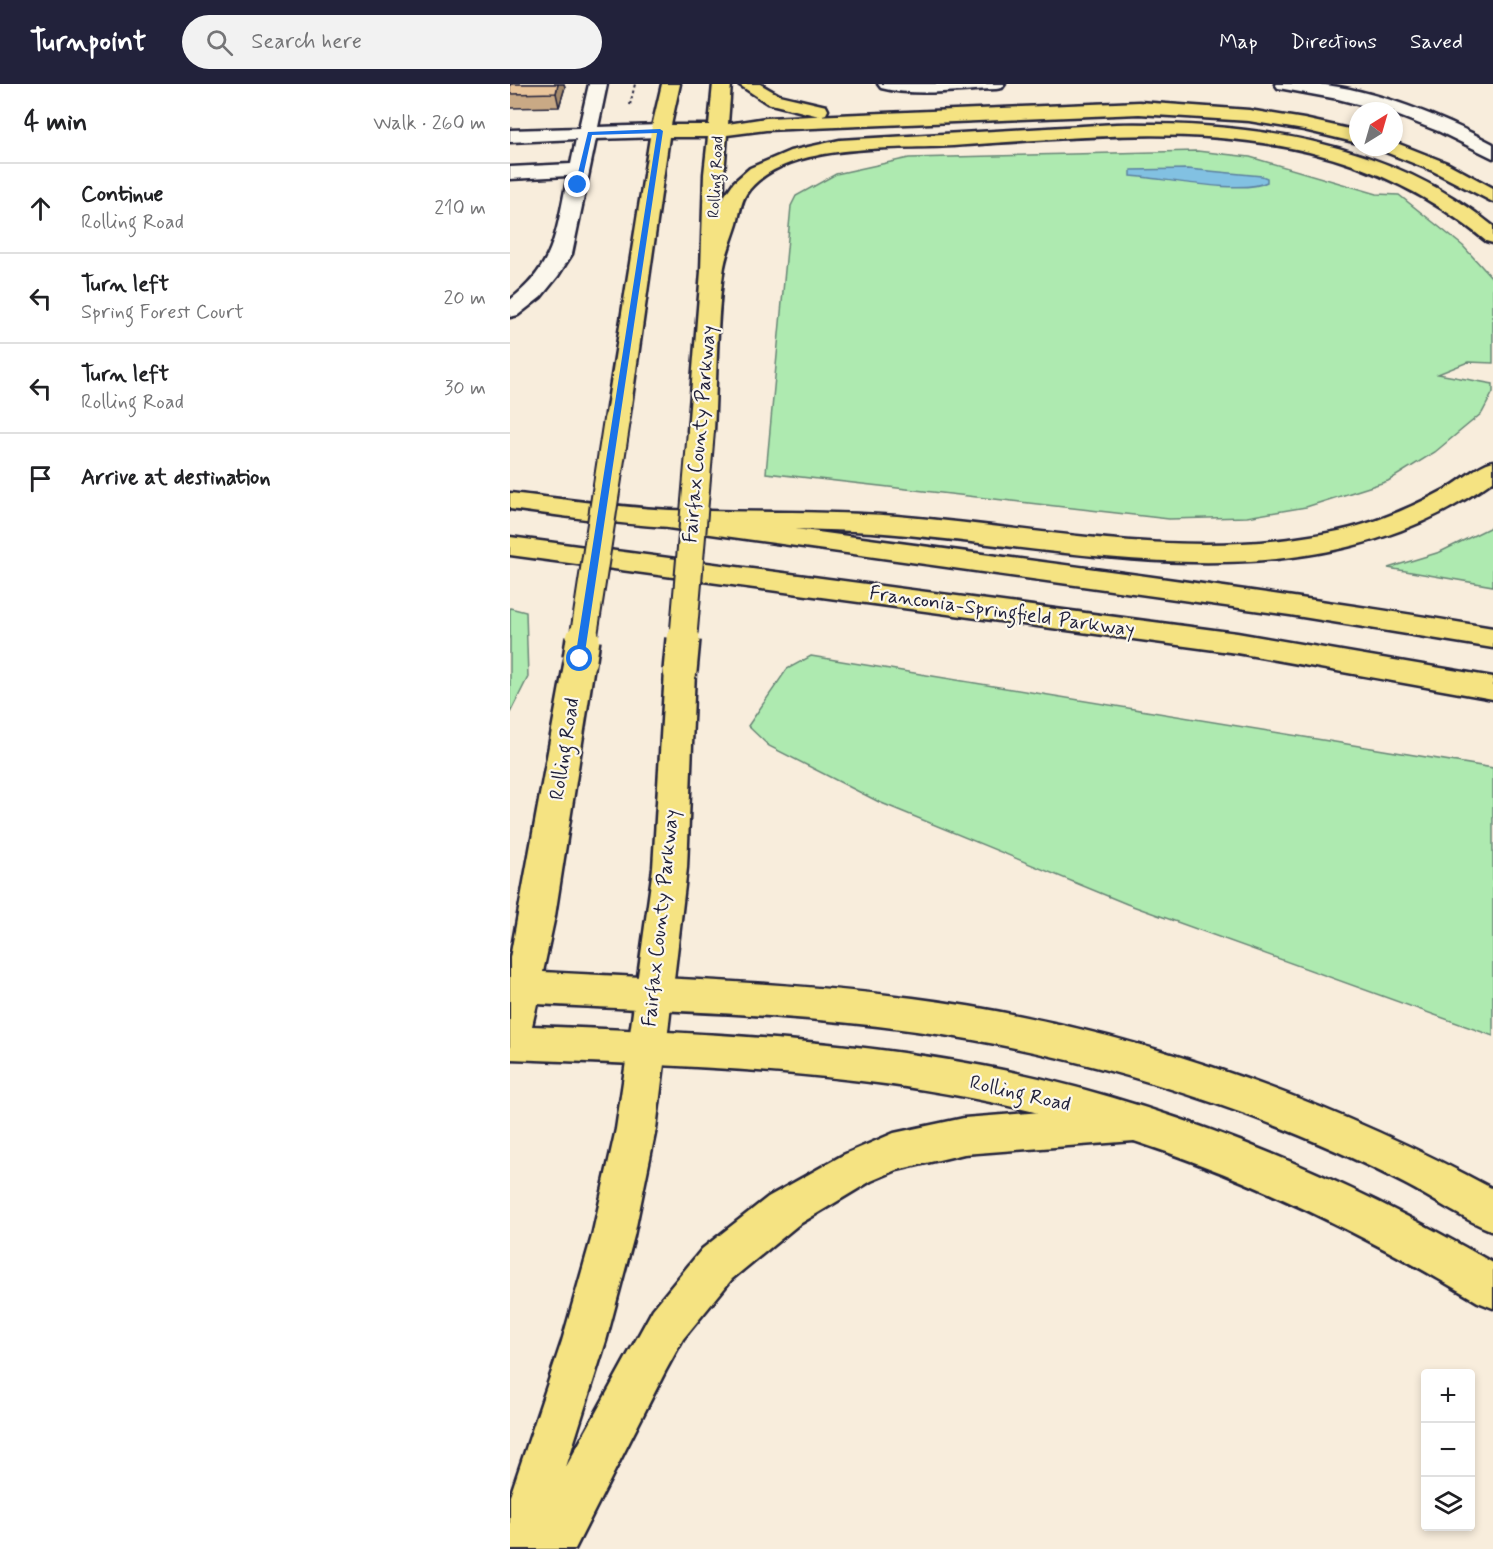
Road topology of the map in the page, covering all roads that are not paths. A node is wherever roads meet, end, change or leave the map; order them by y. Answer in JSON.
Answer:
{"nodes":[{"id":1,"x":598,"y":84,"type":"edge"},
{"id":2,"x":671,"y":84,"type":"edge"},
{"id":3,"x":722,"y":84,"type":"edge"},
{"id":4,"x":747,"y":84,"type":"edge"},
{"id":5,"x":887,"y":84,"type":"edge"},
{"id":6,"x":996,"y":84,"type":"edge"},
{"id":7,"x":1284,"y":84,"type":"edge"},
{"id":8,"x":908,"y":117,"type":"junction"},
{"id":9,"x":660,"y":131,"type":"junction"},
{"id":10,"x":719,"y":131,"type":"junction"},
{"id":11,"x":1061,"y":132,"type":"junction"},
{"id":12,"x":590,"y":133,"type":"junction"},
{"id":13,"x":1349,"y":135,"type":"edge"},
{"id":14,"x":510,"y":136,"type":"edge"},
{"id":15,"x":1403,"y":152,"type":"edge"},
{"id":16,"x":1493,"y":152,"type":"edge"},
{"id":17,"x":581,"y":169,"type":"junction"},
{"id":18,"x":510,"y":173,"type":"edge"},
{"id":19,"x":1493,"y":196,"type":"edge"},
{"id":20,"x":1493,"y":237,"type":"edge"},
{"id":21,"x":712,"y":271,"type":"junction"},
{"id":22,"x":510,"y":310,"type":"edge"},
{"id":23,"x":1493,"y":469,"type":"edge"},
{"id":24,"x":510,"y":501,"type":"edge"},
{"id":25,"x":635,"y":516,"type":"junction"},
{"id":26,"x":510,"y":546,"type":"edge"},
{"id":27,"x":1493,"y":639,"type":"edge"},
{"id":28,"x":1237,"y":643,"type":"junction"},
{"id":29,"x":1493,"y":688,"type":"edge"},
{"id":30,"x":1493,"y":709,"type":"edge"},
{"id":31,"x":522,"y":987,"type":"junction"},
{"id":32,"x":653,"y":995,"type":"junction"},
{"id":33,"x":647,"y":1048,"type":"junction"},
{"id":34,"x":1134,"y":1123,"type":"junction"},
{"id":35,"x":1493,"y":1211,"type":"edge"},
{"id":36,"x":1493,"y":1287,"type":"edge"},
{"id":37,"x":515,"y":1549,"type":"edge"},
{"id":38,"x":549,"y":1549,"type":"edge"}],
"edges":[{"from":1,"to":12,"type":"street"},
{"from":2,"to":9,"type":"main road","name":"Rolling Road"},
{"from":3,"to":10,"type":"main road","name":"Rolling Road"},
{"from":4,"to":8,"type":"main road"},
{"from":5,"to":6,"type":"street"},
{"from":7,"to":16,"type":"street"},
{"from":8,"to":10,"type":"main road"},
{"from":8,"to":13,"type":"main road"},
{"from":9,"to":10,"type":"main road"},
{"from":9,"to":12,"type":"street"},
{"from":9,"to":31,"type":"main road","name":"Rolling Road","bridge":true},
{"from":10,"to":11,"type":"main road"},
{"from":10,"to":21,"type":"main road","name":"Rolling Road"},
{"from":11,"to":20,"type":"main road"},
{"from":11,"to":21,"type":"main road"},
{"from":12,"to":14,"type":"street"},
{"from":12,"to":17,"type":"street"},
{"from":15,"to":19,"type":"main road"},
{"from":17,"to":18,"type":"street"},
{"from":17,"to":22,"type":"street"},
{"from":21,"to":32,"type":"main road","name":"Fairfax County Parkway","bridge":true},
{"from":23,"to":25,"type":"main road"},
{"from":24,"to":25,"type":"main road"},
{"from":25,"to":27,"type":"main road"},
{"from":26,"to":28,"type":"main road","name":"Franconia-Springfield Parkway"},
{"from":28,"to":29,"type":"main road","name":"Franconia-Springfield Parkway"},
{"from":28,"to":30,"type":"main road"},
{"from":31,"to":32,"type":"main road"},
{"from":31,"to":33,"type":"main road","name":"Rolling Road"},
{"from":32,"to":33,"type":"main road","name":"Fairfax County Parkway"},
{"from":32,"to":35,"type":"main road"},
{"from":33,"to":34,"type":"main road","name":"Rolling Road"},
{"from":33,"to":37,"type":"main road","name":"Fairfax County Parkway"},
{"from":34,"to":36,"type":"main road","name":"Rolling Road"},
{"from":34,"to":38,"type":"main road"}]}
